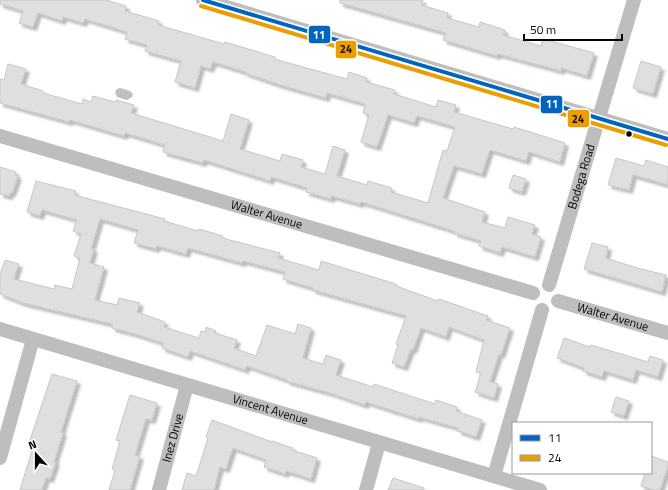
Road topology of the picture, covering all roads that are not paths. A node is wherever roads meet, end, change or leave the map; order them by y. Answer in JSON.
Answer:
{"nodes":[{"id":1,"x":203,"y":0,"type":"edge"},
{"id":2,"x":634,"y":0,"type":"edge"},
{"id":3,"x":599,"y":118,"type":"junction"},
{"id":4,"x":0,"y":136,"type":"edge"},
{"id":5,"x":668,"y":139,"type":"edge"},
{"id":6,"x":549,"y":285,"type":"junction"},
{"id":7,"x":533,"y":293,"type":"junction"},
{"id":8,"x":558,"y":301,"type":"junction"},
{"id":9,"x":542,"y":310,"type":"junction"},
{"id":10,"x":0,"y":329,"type":"edge"},
{"id":11,"x":668,"y":333,"type":"edge"},
{"id":12,"x":33,"y":339,"type":"junction"},
{"id":13,"x":187,"y":385,"type":"junction"},
{"id":14,"x":379,"y":443,"type":"junction"},
{"id":15,"x":0,"y":458,"type":"edge"},
{"id":16,"x":494,"y":476,"type":"junction"},
{"id":17,"x":159,"y":490,"type":"edge"},
{"id":18,"x":366,"y":490,"type":"edge"},
{"id":19,"x":540,"y":490,"type":"edge"}],
"edges":[{"from":1,"to":3,"type":"street"},
{"from":2,"to":3,"type":"street","name":"Bodega Road"},
{"from":3,"to":5,"type":"street"},
{"from":3,"to":6,"type":"street","name":"Bodega Road"},
{"from":4,"to":7,"type":"street","name":"Walter Avenue"},
{"from":6,"to":7,"type":"street"},
{"from":6,"to":8,"type":"street"},
{"from":7,"to":9,"type":"street"},
{"from":8,"to":9,"type":"street"},
{"from":8,"to":11,"type":"street","name":"Walter Avenue"},
{"from":9,"to":16,"type":"street"},
{"from":10,"to":12,"type":"street","name":"Vincent Avenue"},
{"from":12,"to":13,"type":"street","name":"Vincent Avenue"},
{"from":12,"to":15,"type":"street"},
{"from":13,"to":14,"type":"street","name":"Vincent Avenue"},
{"from":13,"to":17,"type":"street","name":"Inez Drive"},
{"from":14,"to":16,"type":"street","name":"Vincent Avenue"},
{"from":14,"to":18,"type":"street"},
{"from":16,"to":19,"type":"street","name":"Vincent Avenue"}]}
